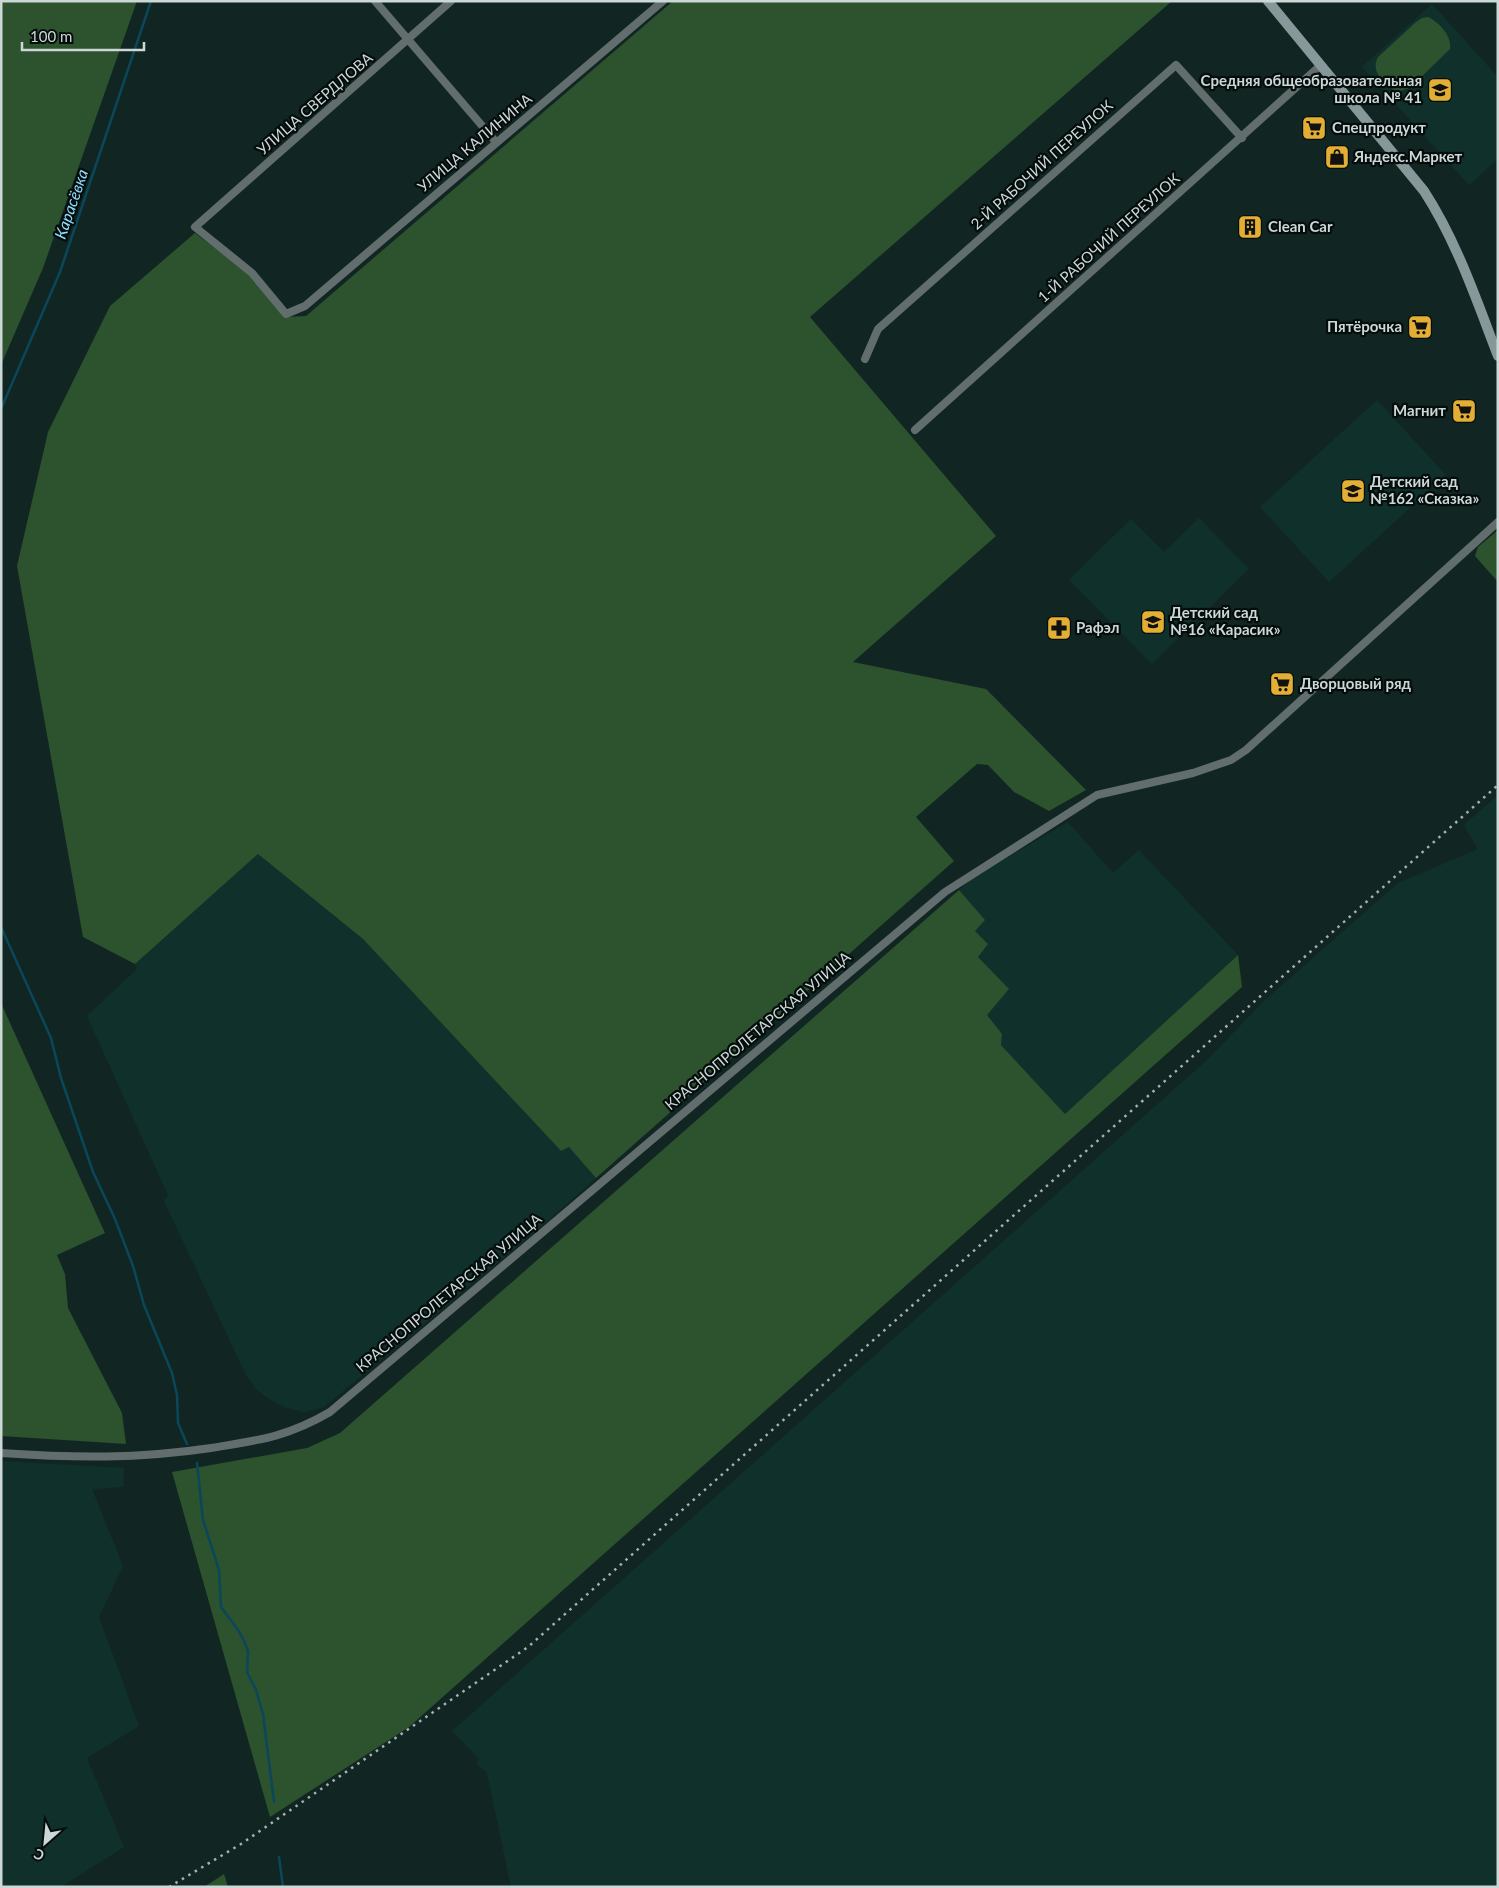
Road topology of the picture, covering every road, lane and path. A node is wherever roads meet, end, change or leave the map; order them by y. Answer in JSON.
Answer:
{"nodes":[{"id":1,"x":375,"y":1,"type":"edge"},
{"id":2,"x":451,"y":1,"type":"edge"},
{"id":3,"x":664,"y":1,"type":"edge"},
{"id":4,"x":1268,"y":1,"type":"edge"},
{"id":5,"x":409,"y":40,"type":"junction"},
{"id":6,"x":1320,"y":65,"type":"junction"},
{"id":7,"x":1242,"y":138,"type":"junction"},
{"id":8,"x":496,"y":142,"type":"junction"},
{"id":9,"x":304,"y":306,"type":"joint"},
{"id":10,"x":1498,"y":356,"type":"edge"},
{"id":11,"x":865,"y":359,"type":"dead end"},
{"id":12,"x":915,"y":430,"type":"dead end"},
{"id":13,"x":1498,"y":522,"type":"edge"},
{"id":14,"x":1,"y":1453,"type":"edge"}],
"edges":[{"from":1,"to":5,"type":"street"},
{"from":2,"to":5,"type":"street","name":"УЛИЦА СВЕРДЛОВА"},
{"from":3,"to":8,"type":"street","name":"УЛИЦА КАЛИНИНА"},
{"from":4,"to":6,"type":"main road"},
{"from":5,"to":8,"type":"street"},
{"from":5,"to":9,"type":"street","name":"УЛИЦА СВЕРДЛОВА"},
{"from":6,"to":7,"type":"street","name":"1-Й РАБОЧИЙ ПЕРЕУЛОК"},
{"from":6,"to":10,"type":"main road"},
{"from":7,"to":11,"type":"street","name":"2-Й РАБОЧИЙ ПЕРЕУЛОК"},
{"from":7,"to":12,"type":"street","name":"1-Й РАБОЧИЙ ПЕРЕУЛОК"},
{"from":8,"to":9,"type":"street","name":"УЛИЦА КАЛИНИНА"},
{"from":13,"to":14,"type":"street","name":"КРАСНОПРОЛЕТАРСКАЯ УЛИЦА"}]}
